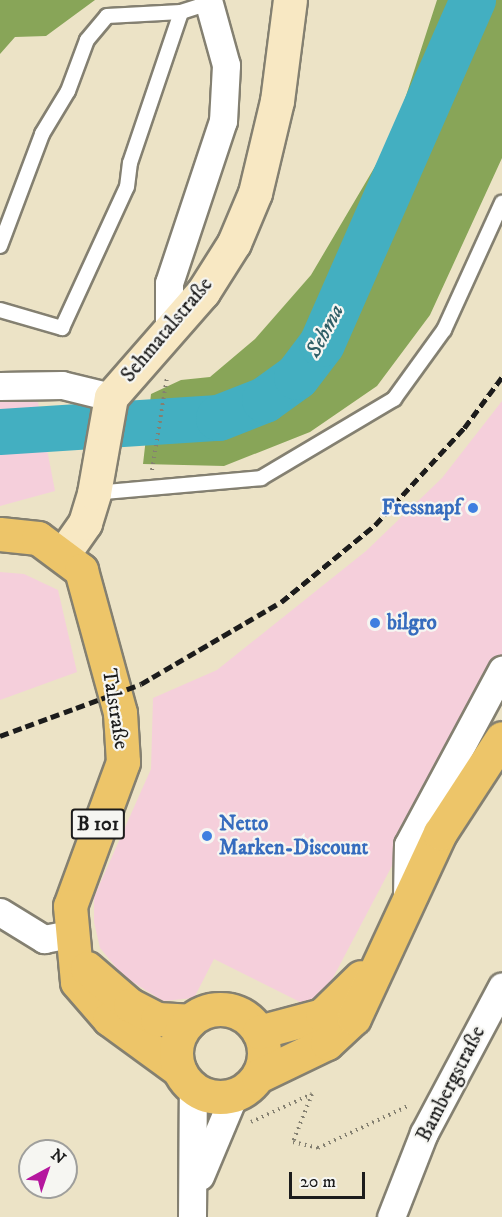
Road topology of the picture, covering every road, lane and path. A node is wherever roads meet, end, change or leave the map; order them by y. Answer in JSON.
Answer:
{"nodes":[{"id":1,"x":290,"y":0,"type":"edge"},
{"id":2,"x":209,"y":2,"type":"edge"},
{"id":3,"x":181,"y":12,"type":"junction"},
{"id":4,"x":502,"y":203,"type":"edge"},
{"id":5,"x":0,"y":246,"type":"edge"},
{"id":6,"x":0,"y":310,"type":"edge"},
{"id":7,"x":169,"y":331,"type":"junction"},
{"id":8,"x":0,"y":386,"type":"edge"},
{"id":9,"x":166,"y":390,"type":"dead end"},
{"id":10,"x":108,"y":405,"type":"junction"},
{"id":11,"x":153,"y":466,"type":"dead end"},
{"id":12,"x":97,"y":478,"type":"junction"},
{"id":13,"x":0,"y":534,"type":"edge"},
{"id":14,"x":64,"y":553,"type":"junction"},
{"id":15,"x":502,"y":670,"type":"edge"},
{"id":16,"x":502,"y":738,"type":"edge"},
{"id":17,"x":407,"y":896,"type":"junction"},
{"id":18,"x":0,"y":912,"type":"edge"},
{"id":19,"x":72,"y":944,"type":"junction"},
{"id":20,"x":375,"y":964,"type":"junction"},
{"id":21,"x":502,"y":986,"type":"edge"},
{"id":22,"x":190,"y":1021,"type":"junction"},
{"id":23,"x":259,"y":1032,"type":"junction"},
{"id":24,"x":186,"y":1079,"type":"junction"},
{"id":25,"x":451,"y":1079,"type":"junction"},
{"id":26,"x":244,"y":1088,"type":"junction"},
{"id":27,"x":196,"y":1186,"type":"junction"},
{"id":28,"x":192,"y":1217,"type":"edge"},
{"id":29,"x":391,"y":1217,"type":"edge"}],
"edges":[{"from":1,"to":7,"type":"main road","name":"Sehmatalstraße"},
{"from":2,"to":3,"type":"lane"},
{"from":2,"to":7,"type":"street"},
{"from":3,"to":5,"type":"lane"},
{"from":3,"to":6,"type":"lane"},
{"from":4,"to":12,"type":"lane"},
{"from":7,"to":10,"type":"main road","name":"Sehmatalstraße"},
{"from":8,"to":10,"type":"street"},
{"from":9,"to":11,"type":"path"},
{"from":10,"to":12,"type":"main road"},
{"from":12,"to":14,"type":"main road"},
{"from":13,"to":14,"type":"main road","name":"Talstraße","number":"B 101"},
{"from":14,"to":19,"type":"main road","name":"Talstraße","number":"B 101"},
{"from":15,"to":17,"type":"street"},
{"from":16,"to":17,"type":"main road"},
{"from":17,"to":20,"type":"main road"},
{"from":18,"to":19,"type":"street"},
{"from":19,"to":22,"type":"main road"},
{"from":19,"to":24,"type":"main road","number":"B 101"},
{"from":20,"to":23,"type":"main road"},
{"from":20,"to":26,"type":"main road"},
{"from":21,"to":25,"type":"street","name":"Bambergstraße"},
{"from":22,"to":23,"type":"main road"},
{"from":22,"to":24,"type":"main road"},
{"from":23,"to":26,"type":"main road"},
{"from":24,"to":26,"type":"main road"},
{"from":24,"to":27,"type":"street"},
{"from":25,"to":26,"type":"path"},
{"from":25,"to":29,"type":"street","name":"Bambergstraße"},
{"from":26,"to":27,"type":"street"},
{"from":27,"to":28,"type":"street"}]}
